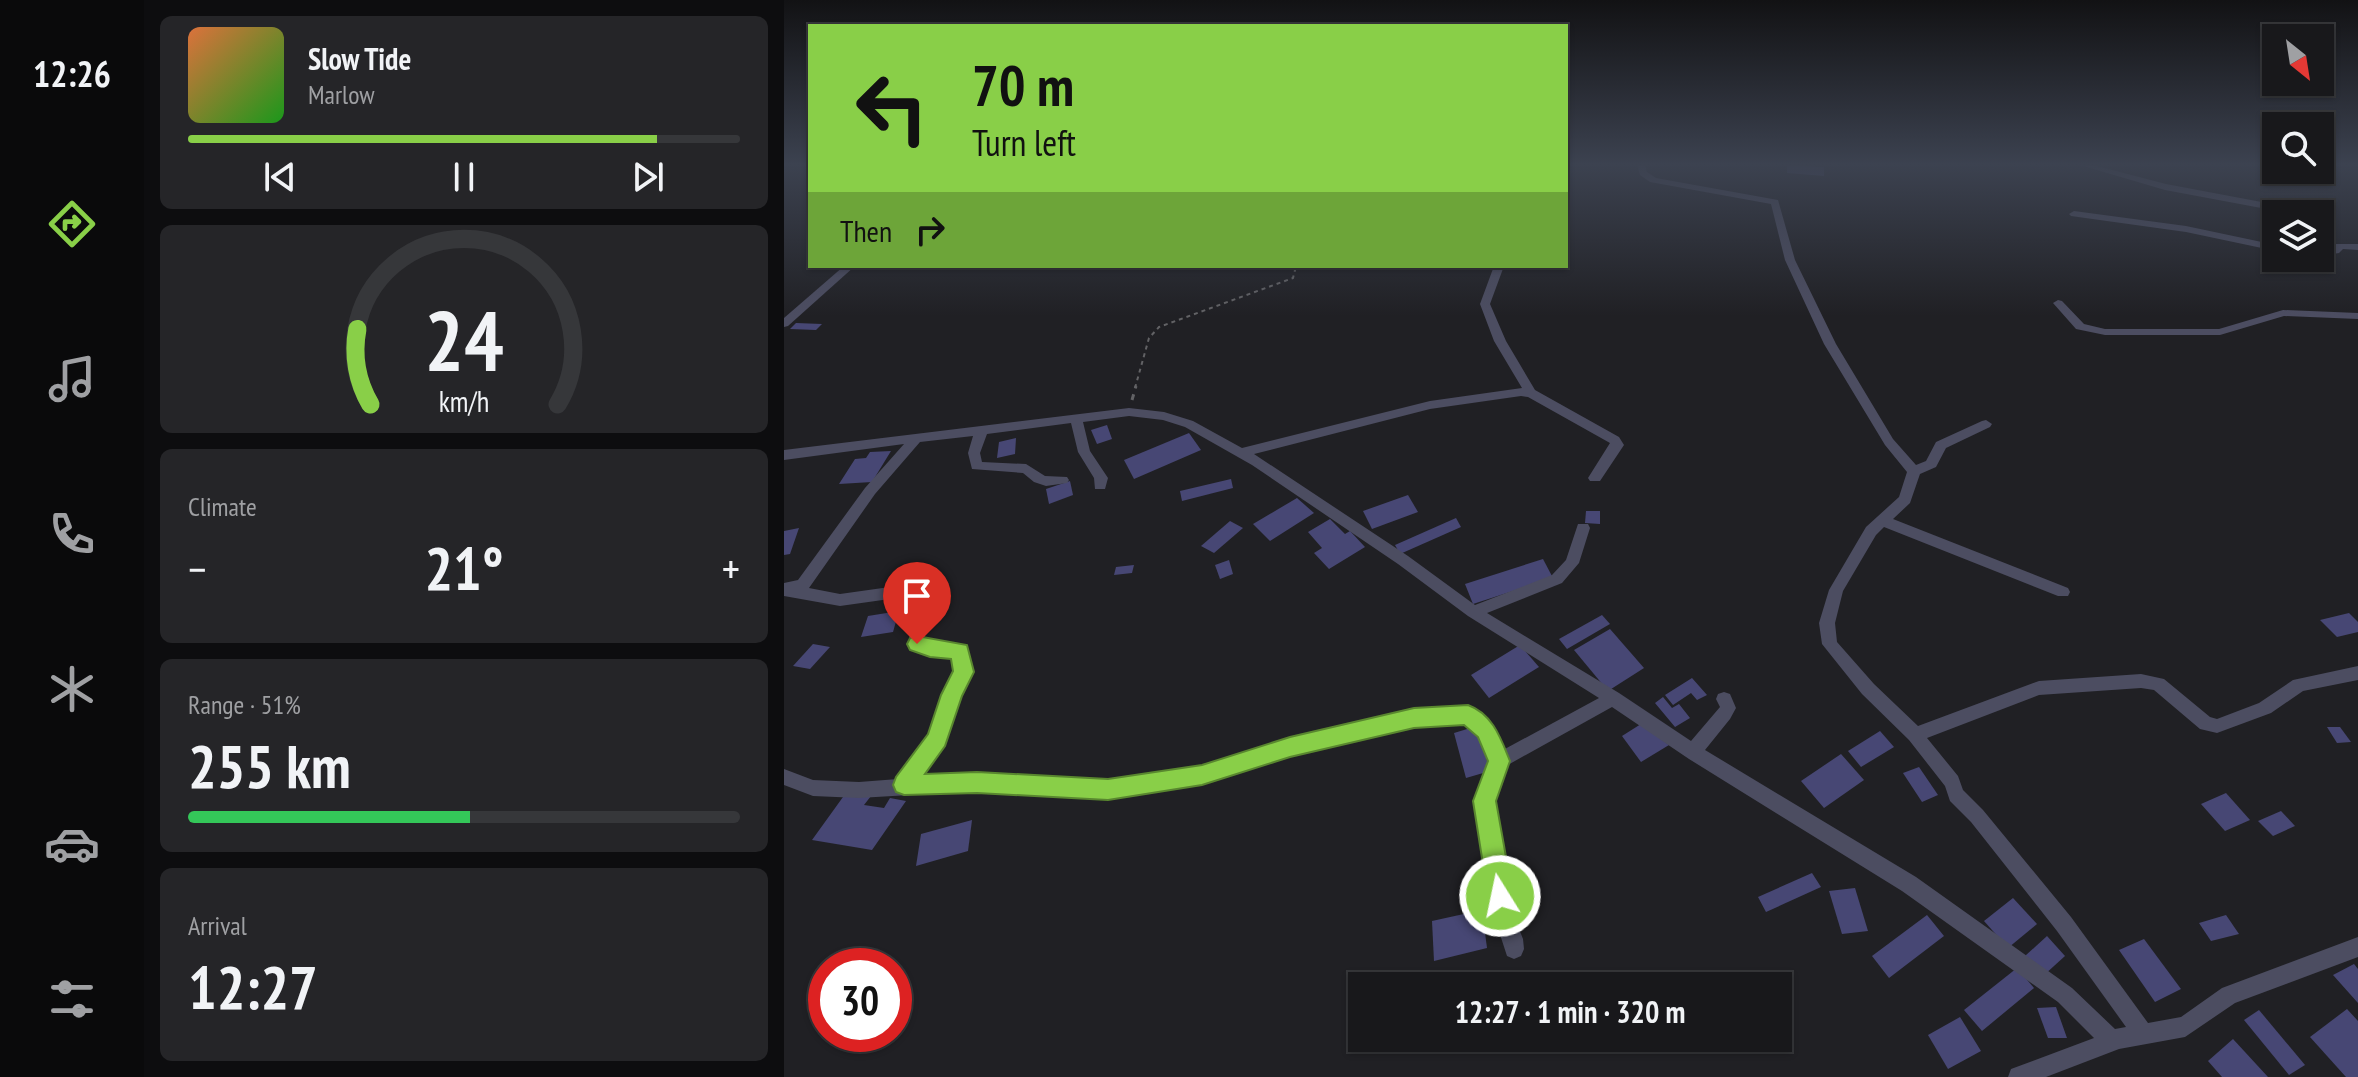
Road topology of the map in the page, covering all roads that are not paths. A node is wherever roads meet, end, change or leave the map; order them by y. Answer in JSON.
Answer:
{"nodes":[{"id":1,"x":1778,"y":215,"type":"edge"},
{"id":2,"x":2083,"y":215,"type":"edge"},
{"id":3,"x":2262,"y":245,"type":"edge"},
{"id":4,"x":2358,"y":247,"type":"edge"},
{"id":5,"x":2335,"y":251,"type":"edge"},
{"id":6,"x":848,"y":268,"type":"edge"},
{"id":7,"x":1498,"y":268,"type":"edge"},
{"id":8,"x":2058,"y":303,"type":"dead end"},
{"id":9,"x":2358,"y":316,"type":"edge"},
{"id":10,"x":784,"y":324,"type":"edge"},
{"id":11,"x":1531,"y":393,"type":"junction"},
{"id":12,"x":1076,"y":419,"type":"junction"},
{"id":13,"x":1986,"y":424,"type":"dead end"},
{"id":14,"x":981,"y":432,"type":"junction"},
{"id":15,"x":915,"y":440,"type":"junction"},
{"id":16,"x":1241,"y":453,"type":"junction"},
{"id":17,"x":784,"y":455,"type":"edge"},
{"id":18,"x":1914,"y":471,"type":"junction"},
{"id":19,"x":1595,"y":478,"type":"dead end"},
{"id":20,"x":1062,"y":480,"type":"dead end"},
{"id":21,"x":1100,"y":486,"type":"dead end"},
{"id":22,"x":1881,"y":520,"type":"junction"},
{"id":23,"x":1583,"y":528,"type":"dead end"},
{"id":24,"x":784,"y":589,"type":"edge"},
{"id":25,"x":2063,"y":592,"type":"dead end"},
{"id":26,"x":1473,"y":612,"type":"junction"},
{"id":27,"x":2358,"y":673,"type":"edge"},
{"id":28,"x":1613,"y":698,"type":"junction"},
{"id":29,"x":1724,"y":699,"type":"dead end"},
{"id":30,"x":1915,"y":735,"type":"junction"},
{"id":31,"x":1695,"y":753,"type":"junction"},
{"id":32,"x":1499,"y":761,"type":"junction"},
{"id":33,"x":784,"y":777,"type":"edge"},
{"id":34,"x":904,"y":785,"type":"junction"},
{"id":35,"x":2358,"y":947,"type":"edge"},
{"id":36,"x":1514,"y":949,"type":"dead end"},
{"id":37,"x":2133,"y":1036,"type":"junction"},
{"id":38,"x":2019,"y":1077,"type":"edge"}],
"edges":[{"from":1,"to":18,"type":"street"},
{"from":2,"to":3,"type":"street"},
{"from":4,"to":5,"type":"street"},
{"from":6,"to":10,"type":"street"},
{"from":7,"to":11,"type":"street"},
{"from":8,"to":9,"type":"street"},
{"from":11,"to":16,"type":"street"},
{"from":11,"to":19,"type":"street"},
{"from":12,"to":14,"type":"street"},
{"from":12,"to":16,"type":"street"},
{"from":12,"to":21,"type":"street"},
{"from":13,"to":18,"type":"street"},
{"from":14,"to":15,"type":"street"},
{"from":14,"to":20,"type":"street"},
{"from":15,"to":17,"type":"street"},
{"from":15,"to":24,"type":"street"},
{"from":16,"to":26,"type":"street"},
{"from":18,"to":22,"type":"street"},
{"from":22,"to":25,"type":"street"},
{"from":22,"to":30,"type":"street"},
{"from":23,"to":26,"type":"street"},
{"from":24,"to":34,"type":"street"},
{"from":26,"to":28,"type":"street"},
{"from":27,"to":30,"type":"street"},
{"from":28,"to":31,"type":"street"},
{"from":28,"to":32,"type":"street"},
{"from":29,"to":31,"type":"street"},
{"from":30,"to":37,"type":"street"},
{"from":31,"to":37,"type":"street"},
{"from":32,"to":34,"type":"street"},
{"from":32,"to":36,"type":"street"},
{"from":33,"to":34,"type":"street"},
{"from":35,"to":37,"type":"street"},
{"from":37,"to":38,"type":"street"}]}
